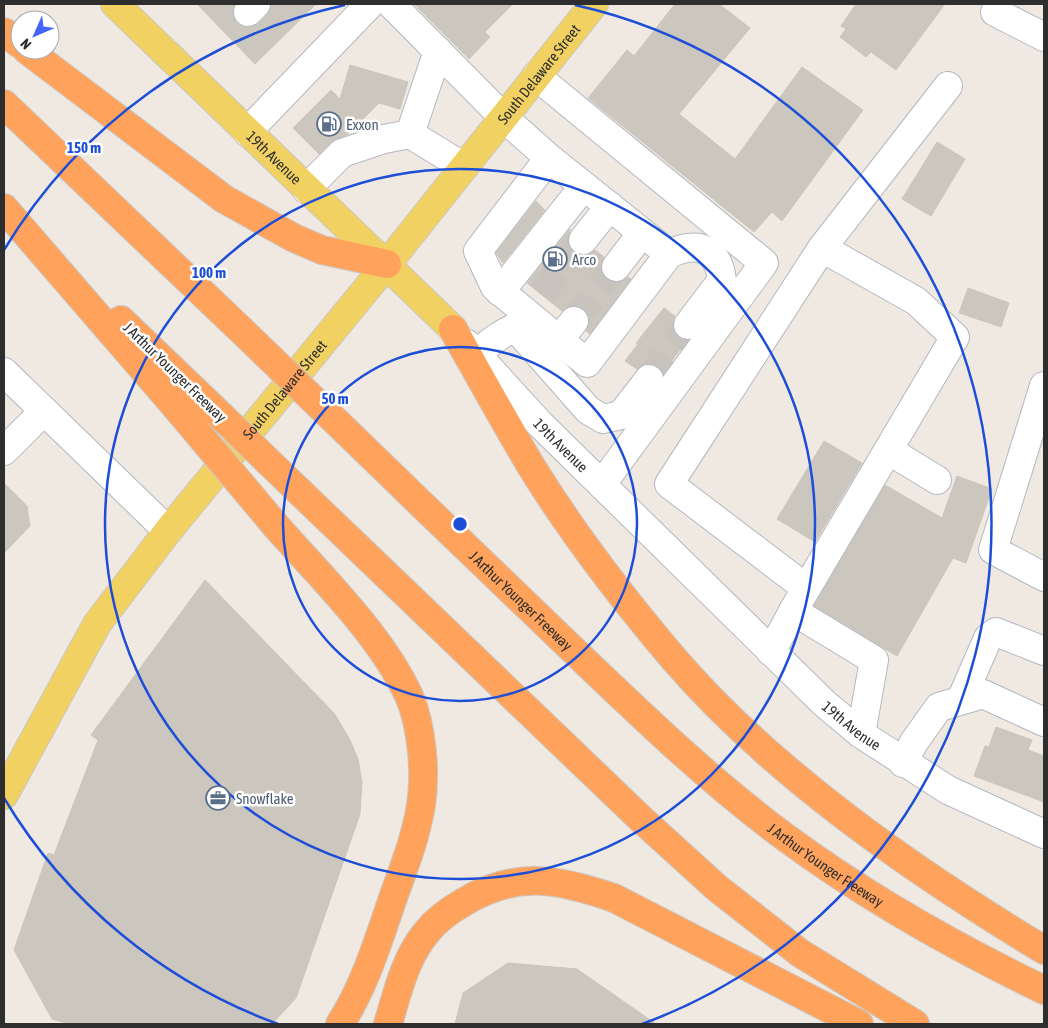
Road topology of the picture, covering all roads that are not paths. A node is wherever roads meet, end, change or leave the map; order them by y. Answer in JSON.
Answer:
{"nodes":[{"id":1,"x":115,"y":4,"type":"edge"},
{"id":2,"x":370,"y":4,"type":"edge"},
{"id":3,"x":391,"y":4,"type":"edge"},
{"id":4,"x":594,"y":4,"type":"edge"},
{"id":5,"x":994,"y":12,"type":"dead end"},
{"id":6,"x":1044,"y":37,"type":"edge"},
{"id":7,"x":438,"y":51,"type":"junction"},
{"id":8,"x":40,"y":60,"type":"edge"},
{"id":9,"x":536,"y":76,"type":"junction"},
{"id":10,"x":948,"y":86,"type":"dead end"},
{"id":11,"x":4,"y":104,"type":"edge"},
{"id":12,"x":503,"y":117,"type":"junction"},
{"id":13,"x":247,"y":132,"type":"junction"},
{"id":14,"x":410,"y":134,"type":"junction"},
{"id":15,"x":550,"y":158,"type":"junction"},
{"id":16,"x":464,"y":167,"type":"junction"},
{"id":17,"x":584,"y":186,"type":"junction"},
{"id":18,"x":306,"y":189,"type":"junction"},
{"id":19,"x":610,"y":206,"type":"junction"},
{"id":20,"x":4,"y":207,"type":"edge"},
{"id":21,"x":642,"y":233,"type":"junction"},
{"id":22,"x":583,"y":240,"type":"tunnel mouth"},
{"id":23,"x":822,"y":248,"type":"junction"},
{"id":24,"x":669,"y":254,"type":"junction"},
{"id":25,"x":387,"y":264,"type":"junction"},
{"id":26,"x":616,"y":267,"type":"tunnel mouth"},
{"id":27,"x":500,"y":292,"type":"junction"},
{"id":28,"x":530,"y":314,"type":"junction"},
{"id":29,"x":688,"y":325,"type":"tunnel mouth"},
{"id":30,"x":452,"y":329,"type":"joint"},
{"id":31,"x":474,"y":358,"type":"junction"},
{"id":32,"x":4,"y":372,"type":"edge"},
{"id":33,"x":649,"y":379,"type":"tunnel mouth"},
{"id":34,"x":1044,"y":386,"type":"edge"},
{"id":35,"x":184,"y":398,"type":"junction"},
{"id":36,"x":44,"y":411,"type":"junction"},
{"id":37,"x":888,"y":450,"type":"junction"},
{"id":38,"x":4,"y":451,"type":"edge"},
{"id":39,"x":937,"y":480,"type":"dead end"},
{"id":40,"x":602,"y":484,"type":"junction"},
{"id":41,"x":168,"y":530,"type":"junction"},
{"id":42,"x":1044,"y":578,"type":"edge"},
{"id":43,"x":799,"y":600,"type":"junction"},
{"id":44,"x":1044,"y":651,"type":"edge"},
{"id":45,"x":770,"y":652,"type":"junction"},
{"id":46,"x":960,"y":700,"type":"junction"},
{"id":47,"x":1044,"y":722,"type":"edge"},
{"id":48,"x":862,"y":734,"type":"junction"},
{"id":49,"x":903,"y":763,"type":"junction"},
{"id":50,"x":4,"y":795,"type":"edge"},
{"id":51,"x":1044,"y":834,"type":"edge"},
{"id":52,"x":377,"y":941,"type":"junction"},
{"id":53,"x":1044,"y":950,"type":"edge"},
{"id":54,"x":1044,"y":990,"type":"edge"},
{"id":55,"x":340,"y":1024,"type":"edge"},
{"id":56,"x":358,"y":1024,"type":"edge"},
{"id":57,"x":388,"y":1024,"type":"edge"},
{"id":58,"x":859,"y":1024,"type":"edge"},
{"id":59,"x":915,"y":1024,"type":"edge"}],
"edges":[{"from":1,"to":13,"type":"main road","name":"19th Avenue"},
{"from":2,"to":13,"type":"street"},
{"from":3,"to":7,"type":"street"},
{"from":4,"to":9,"type":"main road","name":"South Delaware Street"},
{"from":5,"to":6,"type":"street"},
{"from":7,"to":12,"type":"street"},
{"from":7,"to":14,"type":"street"},
{"from":8,"to":25,"type":"highway"},
{"from":9,"to":12,"type":"main road","name":"South Delaware Street"},
{"from":9,"to":40,"type":"street"},
{"from":10,"to":23,"type":"street"},
{"from":11,"to":54,"type":"highway","name":"J Arthur Younger Freeway","bridge":true},
{"from":12,"to":15,"type":"street"},
{"from":12,"to":16,"type":"main road","name":"South Delaware Street"},
{"from":13,"to":18,"type":"main road","name":"19th Avenue"},
{"from":14,"to":16,"type":"street"},
{"from":14,"to":18,"type":"street"},
{"from":15,"to":17,"type":"street"},
{"from":15,"to":27,"type":"street"},
{"from":16,"to":25,"type":"main road","name":"South Delaware Street"},
{"from":17,"to":19,"type":"street"},
{"from":17,"to":27,"type":"street"},
{"from":18,"to":25,"type":"main road","name":"19th Avenue"},
{"from":19,"to":21,"type":"street"},
{"from":19,"to":22,"type":"street"},
{"from":20,"to":35,"type":"highway"},
{"from":21,"to":24,"type":"street"},
{"from":21,"to":26,"type":"street"},
{"from":23,"to":37,"type":"street"},
{"from":23,"to":43,"type":"street"},
{"from":24,"to":28,"type":"street"},
{"from":24,"to":29,"type":"street"},
{"from":25,"to":30,"type":"main road","name":"19th Avenue"},
{"from":25,"to":41,"type":"main road","name":"South Delaware Street"},
{"from":27,"to":28,"type":"street"},
{"from":28,"to":31,"type":"street"},
{"from":28,"to":33,"type":"street"},
{"from":30,"to":31,"type":"highway"},
{"from":31,"to":40,"type":"street","name":"19th Avenue"},
{"from":31,"to":53,"type":"highway"},
{"from":32,"to":36,"type":"street"},
{"from":34,"to":42,"type":"street"},
{"from":35,"to":52,"type":"highway","bridge":true},
{"from":35,"to":59,"type":"highway","name":"J Arthur Younger Freeway","bridge":true},
{"from":36,"to":38,"type":"street"},
{"from":36,"to":41,"type":"street"},
{"from":37,"to":39,"type":"street"},
{"from":37,"to":43,"type":"street"},
{"from":40,"to":45,"type":"street","name":"19th Avenue"},
{"from":41,"to":50,"type":"main road","name":"South Delaware Street"},
{"from":43,"to":45,"type":"street"},
{"from":43,"to":48,"type":"street"},
{"from":44,"to":46,"type":"street"},
{"from":45,"to":48,"type":"street","name":"19th Avenue"},
{"from":46,"to":47,"type":"street"},
{"from":46,"to":49,"type":"street"},
{"from":48,"to":49,"type":"street","name":"19th Avenue"},
{"from":49,"to":51,"type":"street","name":"19th Avenue"},
{"from":52,"to":55,"type":"highway"},
{"from":52,"to":56,"type":"highway"},
{"from":57,"to":58,"type":"highway"}]}
